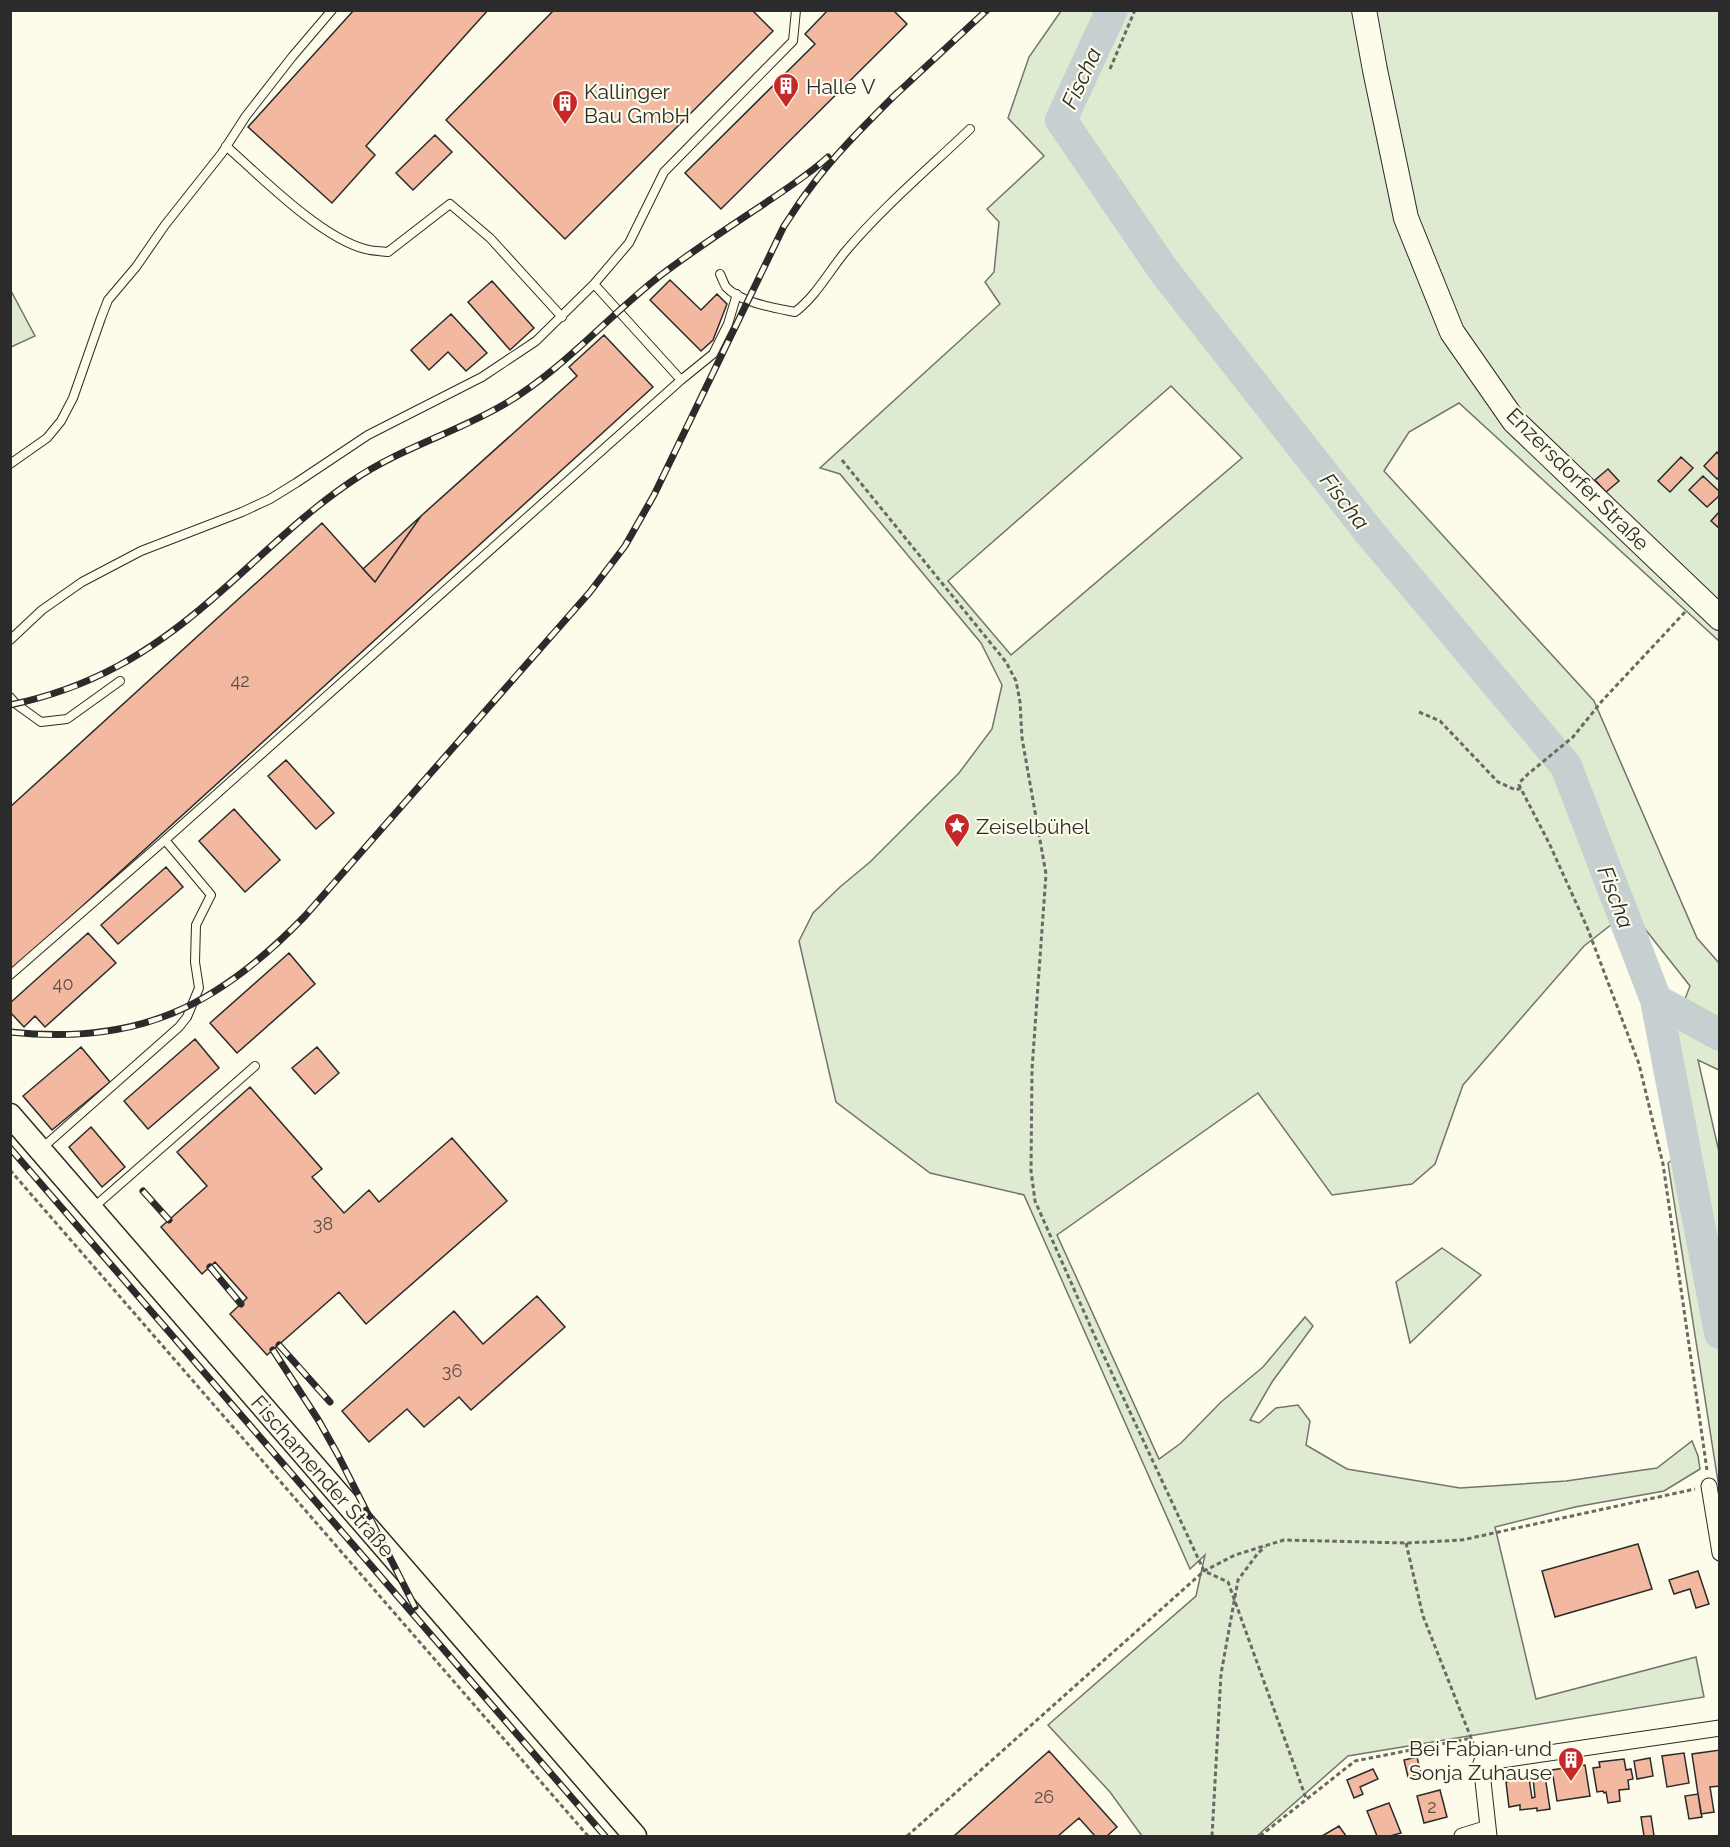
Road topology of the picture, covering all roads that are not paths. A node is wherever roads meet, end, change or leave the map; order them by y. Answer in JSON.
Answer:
{"nodes":[{"id":1,"x":332,"y":10,"type":"edge"},
{"id":2,"x":795,"y":10,"type":"edge"},
{"id":3,"x":1364,"y":10,"type":"edge"},
{"id":4,"x":970,"y":129,"type":"dead end"},
{"id":5,"x":226,"y":146,"type":"junction"},
{"id":6,"x":720,"y":274,"type":"dead end"},
{"id":7,"x":594,"y":284,"type":"junction"},
{"id":8,"x":737,"y":294,"type":"junction"},
{"id":9,"x":561,"y":317,"type":"junction"},
{"id":10,"x":681,"y":380,"type":"junction"},
{"id":11,"x":10,"y":464,"type":"edge"},
{"id":12,"x":1708,"y":606,"type":"edge"},
{"id":13,"x":10,"y":640,"type":"edge"},
{"id":14,"x":120,"y":681,"type":"dead end"},
{"id":15,"x":10,"y":697,"type":"edge"},
{"id":16,"x":165,"y":840,"type":"junction"},
{"id":17,"x":10,"y":975,"type":"edge"},
{"id":18,"x":255,"y":1066,"type":"dead end"},
{"id":19,"x":10,"y":1115,"type":"edge"},
{"id":20,"x":40,"y":1150,"type":"junction"},
{"id":21,"x":92,"y":1209,"type":"junction"},
{"id":22,"x":1709,"y":1486,"type":"road end"},
{"id":23,"x":1719,"y":1553,"type":"edge"},
{"id":24,"x":1719,"y":1728,"type":"edge"},
{"id":25,"x":1488,"y":1832,"type":"edge"},
{"id":26,"x":635,"y":1836,"type":"edge"},
{"id":27,"x":1462,"y":1836,"type":"edge"}],
"edges":[{"from":1,"to":5,"type":"lane"},
{"from":2,"to":7,"type":"lane"},
{"from":3,"to":12,"type":"main road","name":"Enzersdorfer Straße"},
{"from":4,"to":8,"type":"lane"},
{"from":5,"to":9,"type":"lane"},
{"from":5,"to":11,"type":"lane"},
{"from":6,"to":8,"type":"lane"},
{"from":7,"to":9,"type":"lane"},
{"from":7,"to":10,"type":"lane"},
{"from":8,"to":10,"type":"lane"},
{"from":9,"to":13,"type":"lane"},
{"from":10,"to":16,"type":"lane"},
{"from":14,"to":15,"type":"lane"},
{"from":16,"to":17,"type":"lane"},
{"from":16,"to":20,"type":"lane"},
{"from":18,"to":21,"type":"lane"},
{"from":19,"to":20,"type":"main road","name":"Fischamender Straße"},
{"from":20,"to":21,"type":"main road","name":"Fischamender Straße"},
{"from":21,"to":26,"type":"main road","name":"Fischamender Straße"},
{"from":22,"to":23,"type":"street"},
{"from":24,"to":25,"type":"street"},
{"from":25,"to":27,"type":"street"}]}
